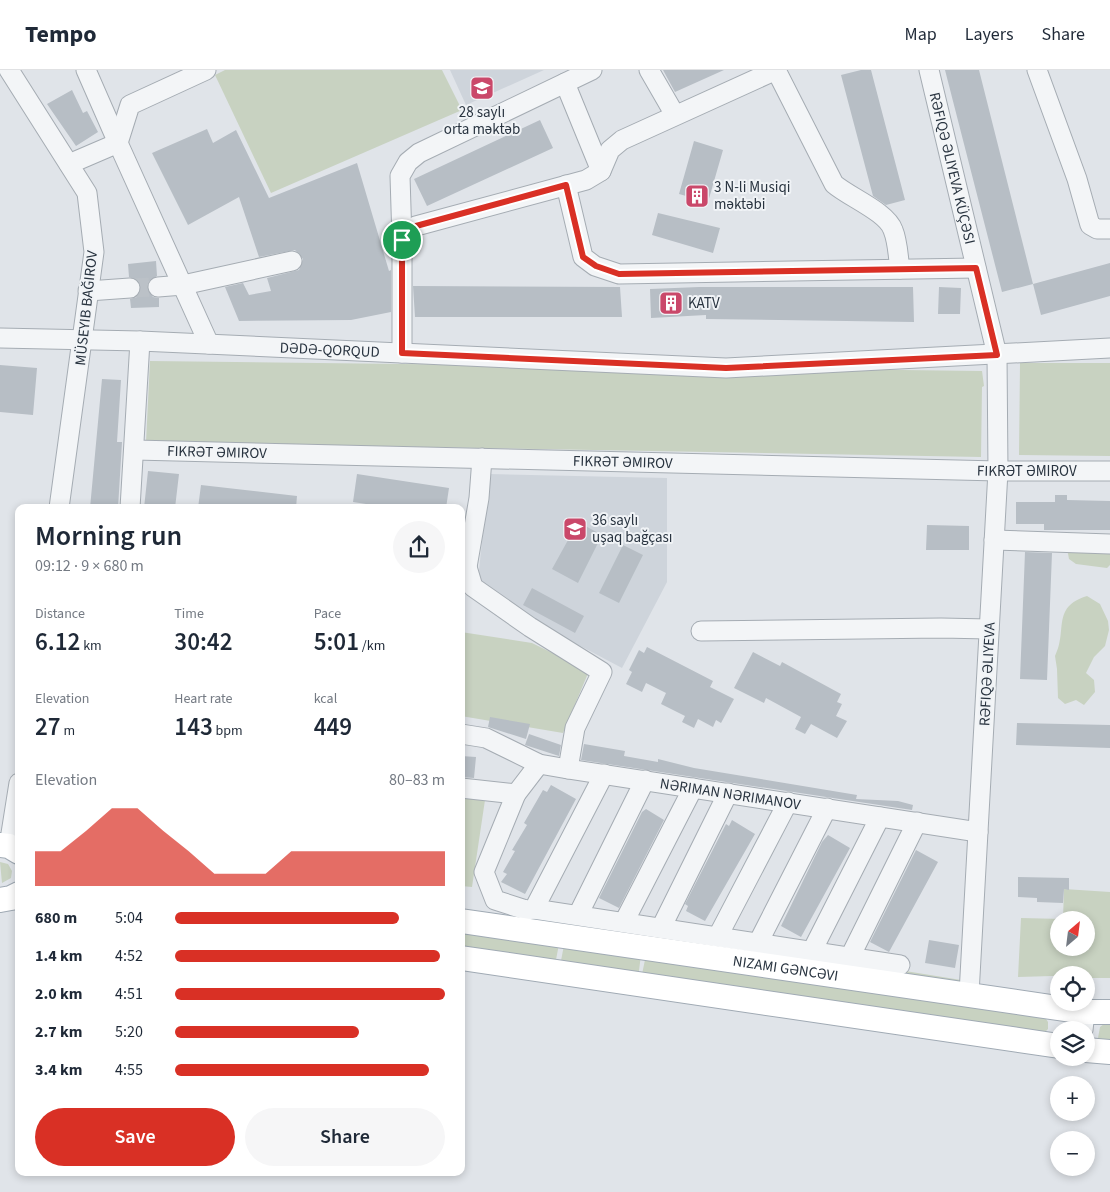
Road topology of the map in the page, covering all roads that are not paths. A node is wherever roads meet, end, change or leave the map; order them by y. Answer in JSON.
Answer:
{"nodes":[{"id":1,"x":9,"y":70,"type":"edge"},
{"id":2,"x":86,"y":70,"type":"edge"},
{"id":3,"x":206,"y":70,"type":"edge"},
{"id":4,"x":592,"y":70,"type":"edge"},
{"id":5,"x":650,"y":70,"type":"edge"},
{"id":6,"x":776,"y":70,"type":"edge"},
{"id":7,"x":929,"y":70,"type":"edge"},
{"id":8,"x":1037,"y":70,"type":"edge"},
{"id":9,"x":565,"y":83,"type":"junction"},
{"id":10,"x":675,"y":115,"type":"junction"},
{"id":11,"x":118,"y":143,"type":"junction"},
{"id":12,"x":69,"y":164,"type":"junction"},
{"id":13,"x":601,"y":171,"type":"junction"},
{"id":14,"x":566,"y":185,"type":"junction"},
{"id":15,"x":1110,"y":229,"type":"edge"},
{"id":16,"x":402,"y":240,"type":"junction"},
{"id":17,"x":292,"y":261,"type":"dead end"},
{"id":18,"x":976,"y":268,"type":"junction"},
{"id":19,"x":900,"y":269,"type":"junction"},
{"id":20,"x":183,"y":285,"type":"junction"},
{"id":21,"x":158,"y":287,"type":"tunnel mouth"},
{"id":22,"x":130,"y":288,"type":"tunnel mouth"},
{"id":23,"x":88,"y":291,"type":"junction"},
{"id":24,"x":0,"y":338,"type":"edge"},
{"id":25,"x":84,"y":340,"type":"junction"},
{"id":26,"x":140,"y":341,"type":"junction"},
{"id":27,"x":209,"y":344,"type":"junction"},
{"id":28,"x":1110,"y":348,"type":"edge"},
{"id":29,"x":402,"y":353,"type":"junction"},
{"id":30,"x":997,"y":355,"type":"junction"},
{"id":31,"x":135,"y":450,"type":"junction"},
{"id":32,"x":482,"y":458,"type":"junction"},
{"id":33,"x":998,"y":471,"type":"junction"},
{"id":34,"x":1110,"y":471,"type":"edge"},
{"id":35,"x":61,"y":504,"type":"edge"},
{"id":36,"x":130,"y":504,"type":"edge"},
{"id":37,"x":994,"y":540,"type":"junction"},
{"id":38,"x":1110,"y":544,"type":"edge"},
{"id":39,"x":465,"y":562,"type":"edge"},
{"id":40,"x":465,"y":569,"type":"edge"},
{"id":41,"x":990,"y":629,"type":"junction"},
{"id":42,"x":701,"y":631,"type":"dead end"},
{"id":43,"x":465,"y":735,"type":"edge"},
{"id":44,"x":539,"y":764,"type":"junction"},
{"id":45,"x":568,"y":769,"type":"junction"},
{"id":46,"x":604,"y":774,"type":"junction"},
{"id":47,"x":645,"y":780,"type":"junction"},
{"id":48,"x":465,"y":788,"type":"edge"},
{"id":49,"x":693,"y":788,"type":"junction"},
{"id":50,"x":728,"y":793,"type":"junction"},
{"id":51,"x":516,"y":794,"type":"junction"},
{"id":52,"x":788,"y":802,"type":"junction"},
{"id":53,"x":827,"y":808,"type":"junction"},
{"id":54,"x":15,"y":809,"type":"edge"},
{"id":55,"x":880,"y":816,"type":"junction"},
{"id":56,"x":917,"y":822,"type":"junction"},
{"id":57,"x":978,"y":832,"type":"junction"},
{"id":58,"x":9,"y":848,"type":"edge"},
{"id":59,"x":15,"y":896,"type":"edge"},
{"id":60,"x":0,"y":900,"type":"edge"},
{"id":61,"x":534,"y":909,"type":"junction"},
{"id":62,"x":578,"y":915,"type":"junction"},
{"id":63,"x":465,"y":922,"type":"edge"},
{"id":64,"x":624,"y":922,"type":"junction"},
{"id":65,"x":660,"y":928,"type":"junction"},
{"id":66,"x":718,"y":936,"type":"junction"},
{"id":67,"x":758,"y":943,"type":"junction"},
{"id":68,"x":812,"y":951,"type":"junction"},
{"id":69,"x":850,"y":957,"type":"junction"},
{"id":70,"x":465,"y":959,"type":"edge"},
{"id":71,"x":900,"y":965,"type":"dead end"},
{"id":72,"x":969,"y":994,"type":"junction"},
{"id":73,"x":1110,"y":1012,"type":"edge"},
{"id":74,"x":1084,"y":1021,"type":"edge"},
{"id":75,"x":1050,"y":1045,"type":"edge"},
{"id":76,"x":1095,"y":1051,"type":"edge"},
{"id":77,"x":1110,"y":1052,"type":"edge"}],
"edges":[{"from":1,"to":12,"type":"street"},
{"from":2,"to":11,"type":"street"},
{"from":3,"to":11,"type":"street"},
{"from":4,"to":9,"type":"street"},
{"from":5,"to":10,"type":"street"},
{"from":6,"to":10,"type":"street"},
{"from":6,"to":19,"type":"street"},
{"from":7,"to":18,"type":"street","name":"RƏFIQƏ ƏLIYEVA KÜÇƏSI"},
{"from":8,"to":15,"type":"street"},
{"from":9,"to":13,"type":"street"},
{"from":9,"to":16,"type":"street"},
{"from":10,"to":13,"type":"street"},
{"from":11,"to":12,"type":"street"},
{"from":11,"to":20,"type":"street"},
{"from":12,"to":23,"type":"street"},
{"from":13,"to":14,"type":"street"},
{"from":14,"to":16,"type":"street"},
{"from":14,"to":19,"type":"street"},
{"from":16,"to":29,"type":"street"},
{"from":17,"to":20,"type":"street"},
{"from":18,"to":19,"type":"street"},
{"from":18,"to":30,"type":"street","name":"RƏFIQƏ ƏLIYEVA KÜÇƏSI"},
{"from":20,"to":21,"type":"street"},
{"from":20,"to":27,"type":"street"},
{"from":22,"to":23,"type":"street"},
{"from":23,"to":25,"type":"street"},
{"from":24,"to":25,"type":"street","name":"DƏDƏ-QORQUD"},
{"from":25,"to":26,"type":"street","name":"DƏDƏ-QORQUD"},
{"from":25,"to":35,"type":"street"},
{"from":26,"to":27,"type":"street","name":"DƏDƏ-QORQUD"},
{"from":26,"to":31,"type":"street"},
{"from":27,"to":29,"type":"street","name":"DƏDƏ-QORQUD"},
{"from":28,"to":30,"type":"street","name":"DƏDƏ-QORQUD"},
{"from":29,"to":30,"type":"street","name":"DƏDƏ-QORQUD"},
{"from":30,"to":33,"type":"street","name":"RƏFIQƏ ƏLIYEVA"},
{"from":31,"to":32,"type":"street","name":"FIKRƏT ƏMIROV"},
{"from":31,"to":36,"type":"street"},
{"from":32,"to":33,"type":"street","name":"FIKRƏT ƏMIROV"},
{"from":32,"to":39,"type":"street"},
{"from":33,"to":34,"type":"street","name":"FIKRƏT ƏMIROV"},
{"from":33,"to":37,"type":"street","name":"RƏFIQƏ ƏLIYEVA"},
{"from":37,"to":38,"type":"street"},
{"from":37,"to":41,"type":"street","name":"RƏFIQƏ ƏLIYEVA"},
{"from":40,"to":45,"type":"street"},
{"from":41,"to":42,"type":"street"},
{"from":41,"to":57,"type":"street","name":"RƏFIQƏ ƏLIYEVA"},
{"from":43,"to":44,"type":"street","name":"NƏRIMAN NƏRIMANOV"},
{"from":44,"to":45,"type":"street","name":"NƏRIMAN NƏRIMANOV"},
{"from":44,"to":51,"type":"street"},
{"from":45,"to":46,"type":"street","name":"NƏRIMAN NƏRIMANOV"},
{"from":46,"to":47,"type":"street","name":"NƏRIMAN NƏRIMANOV"},
{"from":46,"to":61,"type":"street"},
{"from":47,"to":49,"type":"street","name":"NƏRIMAN NƏRIMANOV"},
{"from":47,"to":62,"type":"street"},
{"from":48,"to":51,"type":"street"},
{"from":49,"to":50,"type":"street","name":"NƏRIMAN NƏRIMANOV"},
{"from":49,"to":64,"type":"street"},
{"from":50,"to":52,"type":"street","name":"NƏRIMAN NƏRIMANOV"},
{"from":50,"to":65,"type":"street"},
{"from":51,"to":61,"type":"street"},
{"from":52,"to":53,"type":"street","name":"NƏRIMAN NƏRIMANOV"},
{"from":52,"to":66,"type":"street"},
{"from":53,"to":55,"type":"street","name":"NƏRIMAN NƏRIMANOV"},
{"from":53,"to":67,"type":"street"},
{"from":54,"to":58,"type":"street"},
{"from":55,"to":56,"type":"street","name":"NƏRIMAN NƏRIMANOV"},
{"from":55,"to":68,"type":"street"},
{"from":56,"to":57,"type":"street","name":"NƏRIMAN NƏRIMANOV"},
{"from":56,"to":69,"type":"street"},
{"from":57,"to":72,"type":"street","name":"RƏFIQƏ ƏLIYEVA"},
{"from":59,"to":60,"type":"main road"},
{"from":61,"to":62,"type":"street"},
{"from":62,"to":64,"type":"street"},
{"from":63,"to":72,"type":"main road","name":"NIZAMI GƏNCƏVI"},
{"from":64,"to":65,"type":"street"},
{"from":65,"to":66,"type":"street"},
{"from":66,"to":67,"type":"street"},
{"from":67,"to":68,"type":"street"},
{"from":68,"to":69,"type":"street"},
{"from":69,"to":71,"type":"street"},
{"from":70,"to":75,"type":"main road"},
{"from":72,"to":74,"type":"main road","name":"NIZAMI GƏNCƏVI"},
{"from":73,"to":74,"type":"main road","name":"NIZAMI GƏNCƏVI"},
{"from":76,"to":77,"type":"main road"}]}
